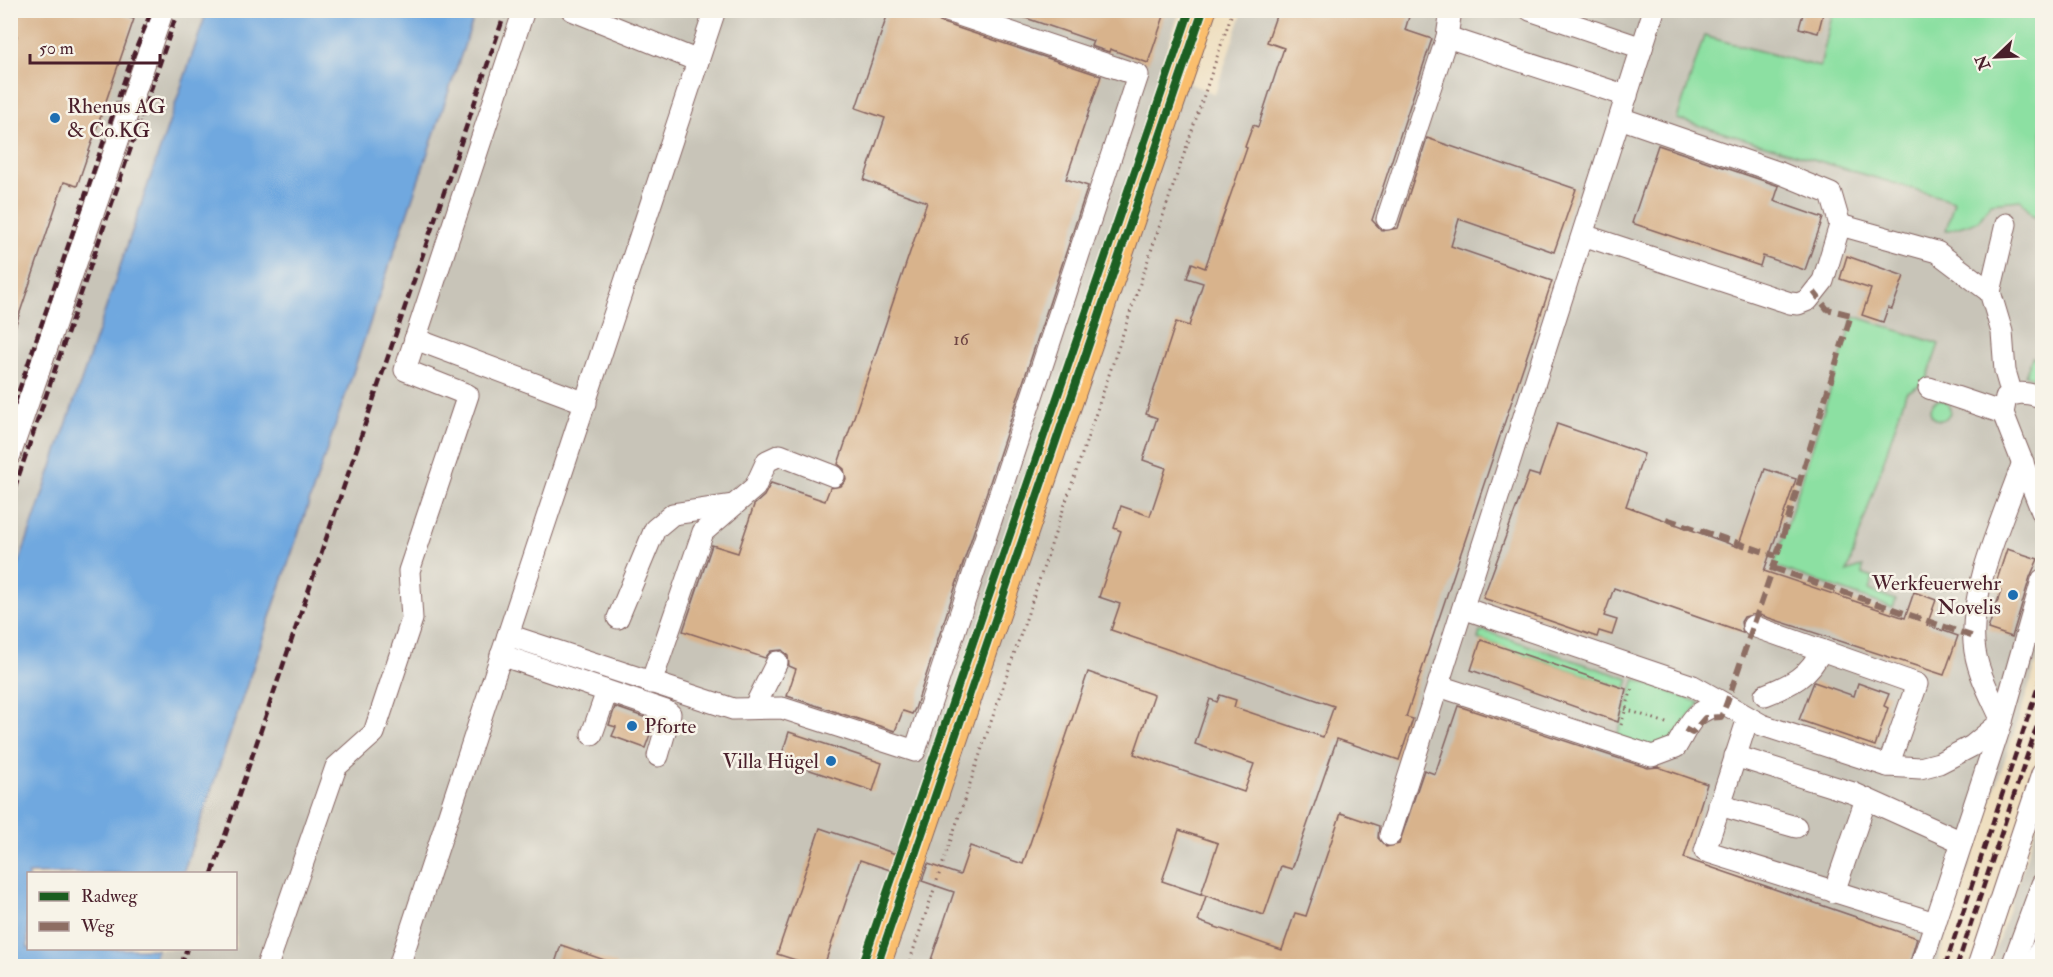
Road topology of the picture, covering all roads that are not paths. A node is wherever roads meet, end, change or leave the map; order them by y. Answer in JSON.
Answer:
{"nodes":[{"id":1,"x":163,"y":10,"type":"edge"},
{"id":2,"x":524,"y":10,"type":"edge"},
{"id":3,"x":572,"y":10,"type":"edge"},
{"id":4,"x":715,"y":10,"type":"edge"},
{"id":5,"x":944,"y":10,"type":"edge"},
{"id":6,"x":1203,"y":10,"type":"edge"},
{"id":7,"x":1451,"y":10,"type":"edge"},
{"id":8,"x":1530,"y":10,"type":"edge"},
{"id":9,"x":1654,"y":10,"type":"edge"},
{"id":10,"x":1447,"y":38,"type":"junction"},
{"id":11,"x":1642,"y":48,"type":"junction"},
{"id":12,"x":698,"y":61,"type":"junction"},
{"id":13,"x":1627,"y":96,"type":"junction"},
{"id":14,"x":1620,"y":118,"type":"junction"},
{"id":15,"x":1387,"y":219,"type":"dead end"},
{"id":16,"x":2006,"y":224,"type":"dead end"},
{"id":17,"x":1840,"y":225,"type":"junction"},
{"id":18,"x":1582,"y":235,"type":"junction"},
{"id":19,"x":1990,"y":292,"type":"junction"},
{"id":20,"x":415,"y":339,"type":"junction"},
{"id":21,"x":1929,"y":388,"type":"dead end"},
{"id":22,"x":2043,"y":398,"type":"edge"},
{"id":23,"x":586,"y":403,"type":"junction"},
{"id":24,"x":2007,"y":404,"type":"junction"},
{"id":25,"x":10,"y":455,"type":"edge"},
{"id":26,"x":2023,"y":462,"type":"junction"},
{"id":27,"x":834,"y":476,"type":"dead end"},
{"id":28,"x":735,"y":505,"type":"junction"},
{"id":29,"x":2043,"y":512,"type":"edge"},
{"id":30,"x":2043,"y":580,"type":"edge"},
{"id":31,"x":1463,"y":608,"type":"junction"},
{"id":32,"x":618,"y":618,"type":"dead end"},
{"id":33,"x":1753,"y":626,"type":"dead end"},
{"id":34,"x":508,"y":635,"type":"junction"},
{"id":35,"x":1821,"y":650,"type":"junction"},
{"id":36,"x":501,"y":655,"type":"junction"},
{"id":37,"x":777,"y":662,"type":"dead end"},
{"id":38,"x":651,"y":683,"type":"junction"},
{"id":39,"x":1439,"y":686,"type":"junction"},
{"id":40,"x":604,"y":690,"type":"junction"},
{"id":41,"x":1765,"y":695,"type":"dead end"},
{"id":42,"x":1722,"y":703,"type":"junction"},
{"id":43,"x":754,"y":708,"type":"junction"},
{"id":44,"x":1748,"y":718,"type":"junction"},
{"id":45,"x":2002,"y":721,"type":"junction"},
{"id":46,"x":592,"y":734,"type":"dead end"},
{"id":47,"x":658,"y":756,"type":"dead end"},
{"id":48,"x":1735,"y":756,"type":"junction"},
{"id":49,"x":1888,"y":766,"type":"junction"},
{"id":50,"x":2043,"y":774,"type":"edge"},
{"id":51,"x":1866,"y":800,"type":"junction"},
{"id":52,"x":1719,"y":805,"type":"junction"},
{"id":53,"x":1796,"y":827,"type":"dead end"},
{"id":54,"x":1390,"y":835,"type":"dead end"},
{"id":55,"x":1962,"y":842,"type":"junction"},
{"id":56,"x":2043,"y":884,"type":"edge"},
{"id":57,"x":1834,"y":892,"type":"junction"},
{"id":58,"x":1935,"y":923,"type":"junction"},
{"id":59,"x":2043,"y":947,"type":"edge"},
{"id":60,"x":267,"y":966,"type":"edge"},
{"id":61,"x":399,"y":966,"type":"edge"},
{"id":62,"x":877,"y":966,"type":"edge"},
{"id":63,"x":1921,"y":966,"type":"edge"},
{"id":64,"x":1978,"y":966,"type":"edge"},
{"id":65,"x":2012,"y":966,"type":"edge"},
{"id":66,"x":2032,"y":966,"type":"edge"}],
"edges":[{"from":1,"to":25,"type":"lane"},
{"from":2,"to":20,"type":"lane"},
{"from":3,"to":12,"type":"lane"},
{"from":4,"to":12,"type":"lane"},
{"from":5,"to":43,"type":"lane"},
{"from":6,"to":62,"type":"main road"},
{"from":7,"to":10,"type":"lane"},
{"from":8,"to":11,"type":"lane"},
{"from":9,"to":11,"type":"lane"},
{"from":10,"to":13,"type":"lane"},
{"from":10,"to":15,"type":"lane"},
{"from":11,"to":13,"type":"lane"},
{"from":12,"to":23,"type":"lane"},
{"from":13,"to":14,"type":"lane"},
{"from":14,"to":17,"type":"lane"},
{"from":14,"to":18,"type":"lane"},
{"from":16,"to":19,"type":"lane"},
{"from":17,"to":18,"type":"lane"},
{"from":17,"to":19,"type":"lane"},
{"from":18,"to":31,"type":"lane"},
{"from":19,"to":24,"type":"lane"},
{"from":20,"to":23,"type":"lane"},
{"from":20,"to":60,"type":"lane"},
{"from":21,"to":24,"type":"lane"},
{"from":22,"to":24,"type":"lane"},
{"from":23,"to":34,"type":"lane"},
{"from":24,"to":26,"type":"lane"},
{"from":26,"to":29,"type":"lane"},
{"from":26,"to":45,"type":"lane"},
{"from":27,"to":28,"type":"lane"},
{"from":28,"to":32,"type":"lane"},
{"from":28,"to":38,"type":"lane"},
{"from":30,"to":45,"type":"lane"},
{"from":31,"to":39,"type":"lane"},
{"from":31,"to":42,"type":"lane"},
{"from":33,"to":35,"type":"lane"},
{"from":34,"to":36,"type":"lane"},
{"from":34,"to":38,"type":"lane"},
{"from":35,"to":41,"type":"lane"},
{"from":35,"to":49,"type":"lane"},
{"from":36,"to":40,"type":"lane"},
{"from":36,"to":61,"type":"lane"},
{"from":37,"to":43,"type":"lane"},
{"from":38,"to":43,"type":"lane"},
{"from":39,"to":42,"type":"lane"},
{"from":39,"to":54,"type":"lane"},
{"from":40,"to":46,"type":"lane"},
{"from":40,"to":47,"type":"lane"},
{"from":42,"to":44,"type":"lane"},
{"from":44,"to":48,"type":"lane"},
{"from":44,"to":49,"type":"lane"},
{"from":45,"to":49,"type":"lane"},
{"from":45,"to":55,"type":"lane"},
{"from":48,"to":51,"type":"lane"},
{"from":48,"to":52,"type":"lane"},
{"from":50,"to":64,"type":"lane"},
{"from":51,"to":55,"type":"lane"},
{"from":51,"to":57,"type":"lane"},
{"from":52,"to":53,"type":"lane"},
{"from":52,"to":57,"type":"lane"},
{"from":55,"to":58,"type":"lane"},
{"from":56,"to":65,"type":"lane"},
{"from":57,"to":58,"type":"lane"},
{"from":58,"to":63,"type":"lane"},
{"from":59,"to":66,"type":"lane"}]}
